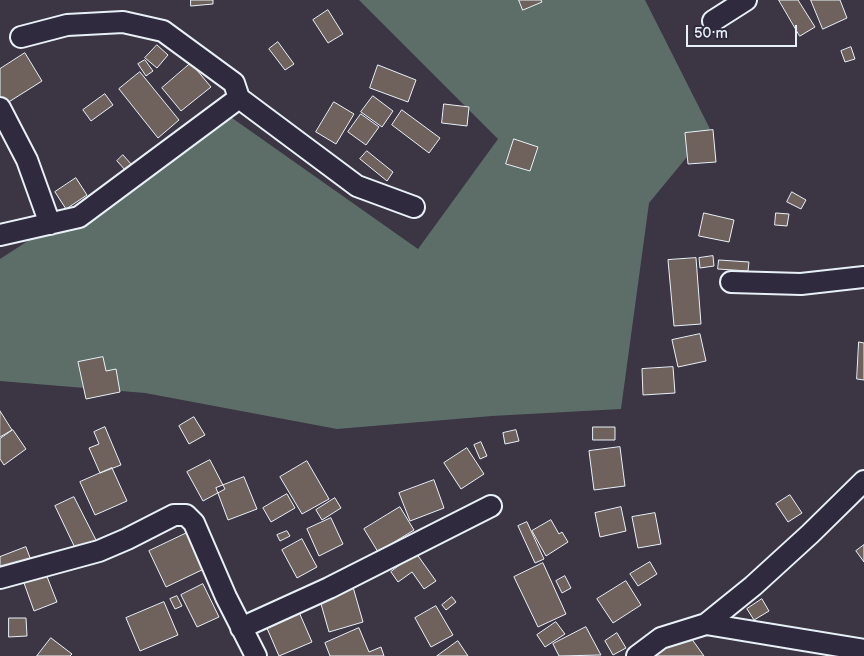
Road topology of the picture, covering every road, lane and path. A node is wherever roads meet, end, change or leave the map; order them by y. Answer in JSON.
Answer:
{"nodes":[{"id":1,"x":746,"y":0,"type":"edge"},
{"id":2,"x":713,"y":21,"type":"dead end"},
{"id":3,"x":21,"y":37,"type":"dead end"},
{"id":4,"x":238,"y":98,"type":"junction"},
{"id":5,"x":0,"y":108,"type":"edge"},
{"id":6,"x":414,"y":207,"type":"dead end"},
{"id":7,"x":50,"y":224,"type":"junction"},
{"id":8,"x":0,"y":235,"type":"edge"},
{"id":9,"x":864,"y":278,"type":"edge"},
{"id":10,"x":730,"y":282,"type":"dead end"},
{"id":11,"x":864,"y":481,"type":"edge"},
{"id":12,"x":491,"y":506,"type":"dead end"},
{"id":13,"x":0,"y":578,"type":"edge"},
{"id":14,"x":706,"y":624,"type":"junction"},
{"id":15,"x":241,"y":628,"type":"junction"},
{"id":16,"x":864,"y":650,"type":"edge"},
{"id":17,"x":256,"y":656,"type":"edge"},
{"id":18,"x":637,"y":656,"type":"edge"}],
"edges":[{"from":1,"to":2,"type":"street"},
{"from":3,"to":4,"type":"street"},
{"from":4,"to":6,"type":"street"},
{"from":4,"to":7,"type":"street"},
{"from":5,"to":7,"type":"street"},
{"from":7,"to":8,"type":"street"},
{"from":9,"to":10,"type":"street"},
{"from":11,"to":14,"type":"street"},
{"from":12,"to":15,"type":"street"},
{"from":13,"to":15,"type":"street"},
{"from":14,"to":16,"type":"street"},
{"from":14,"to":18,"type":"street"},
{"from":15,"to":17,"type":"street"}]}
